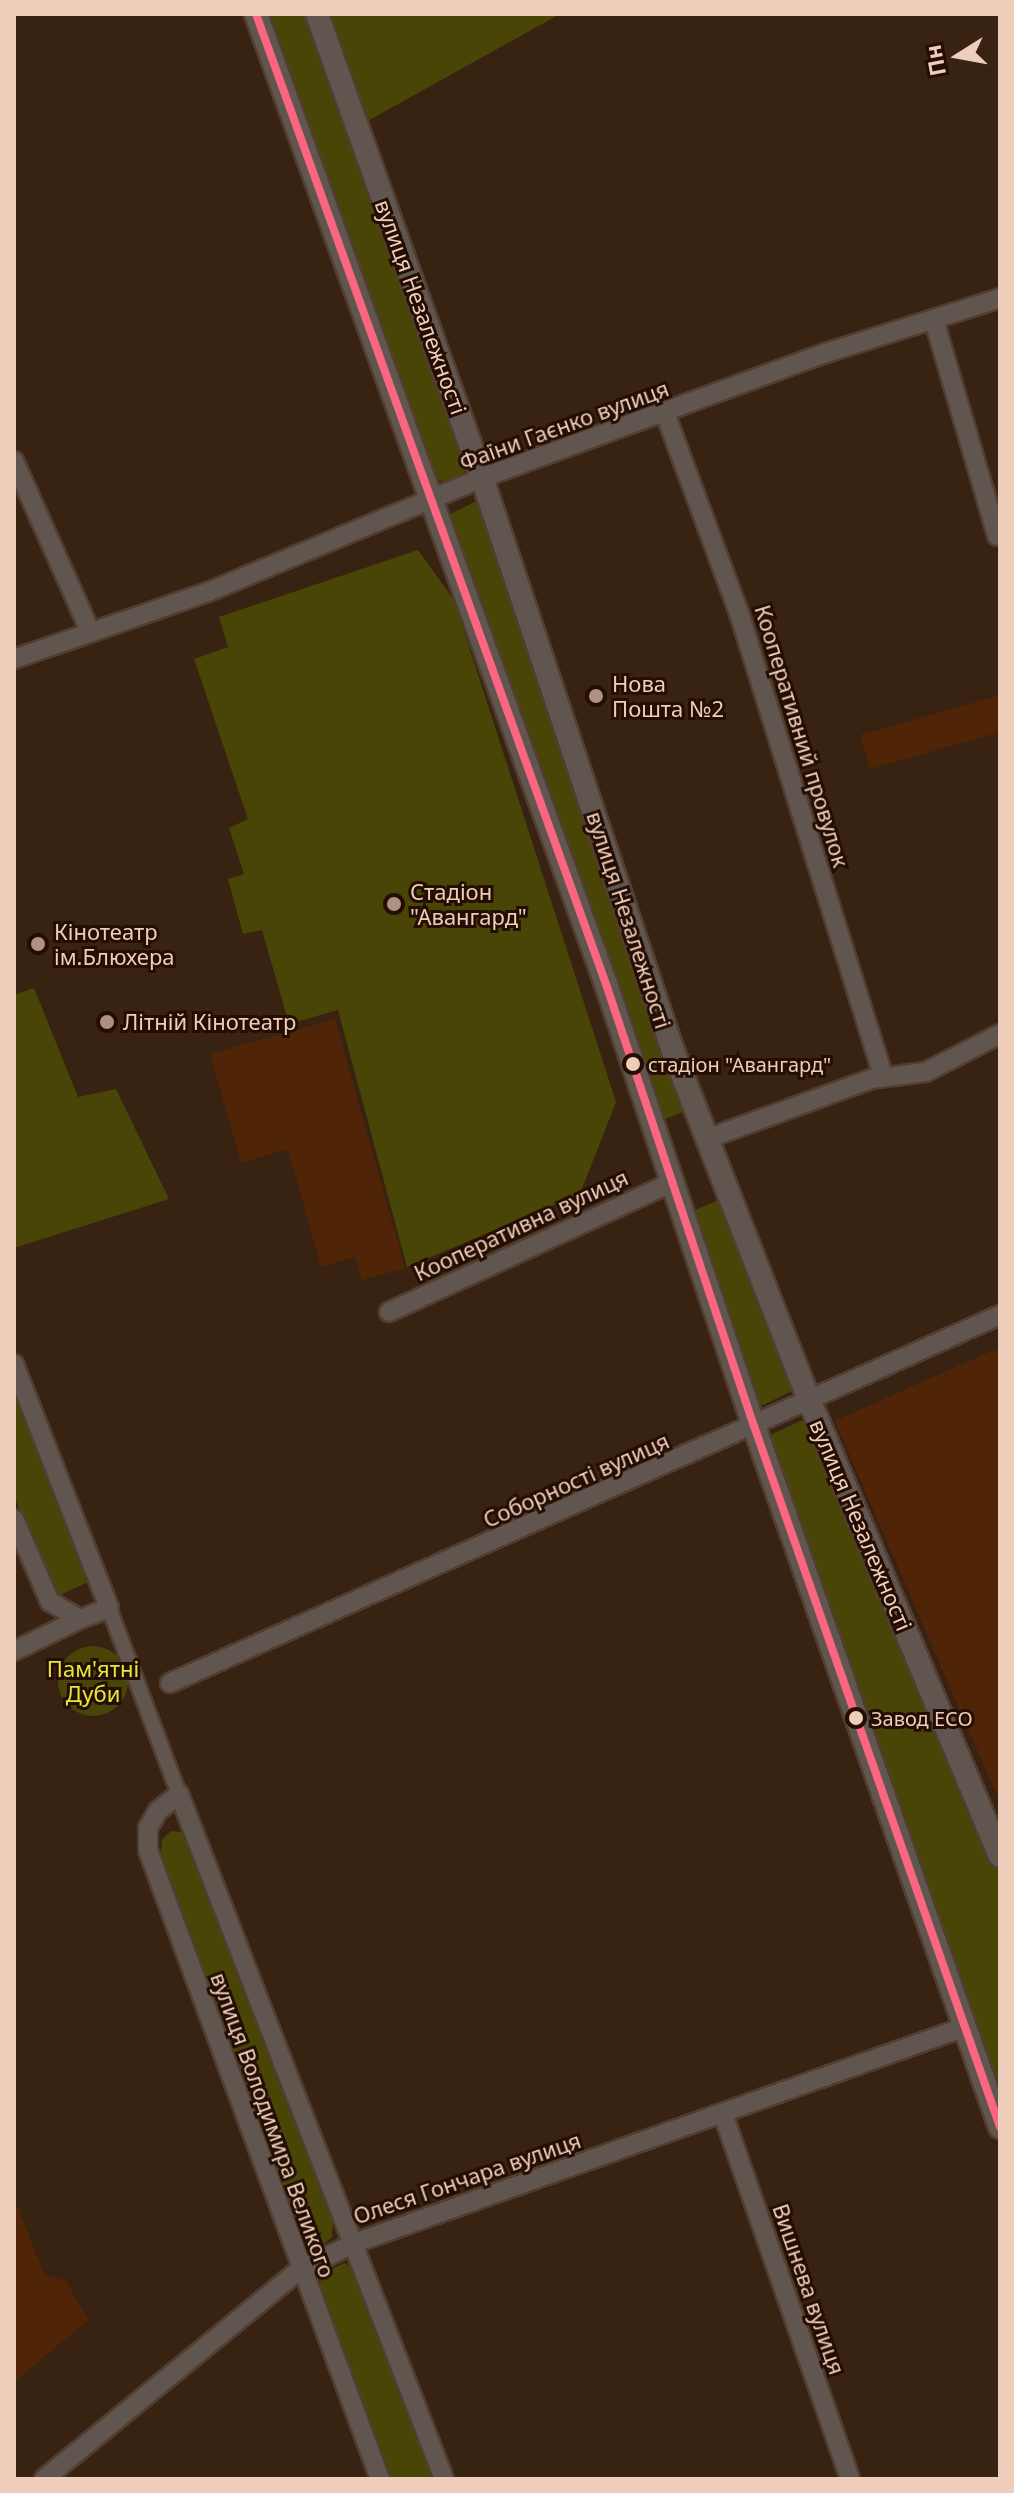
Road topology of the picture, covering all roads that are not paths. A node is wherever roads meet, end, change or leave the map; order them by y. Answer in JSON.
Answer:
{"nodes":[{"id":1,"x":256,"y":14,"type":"edge"},
{"id":2,"x":317,"y":14,"type":"edge"},
{"id":3,"x":1000,"y":298,"type":"edge"},
{"id":4,"x":934,"y":320,"type":"junction"},
{"id":5,"x":665,"y":413,"type":"junction"},
{"id":6,"x":14,"y":461,"type":"edge"},
{"id":7,"x":482,"y":478,"type":"junction"},
{"id":8,"x":430,"y":503,"type":"junction"},
{"id":9,"x":997,"y":536,"type":"dead end"},
{"id":10,"x":91,"y":633,"type":"junction"},
{"id":11,"x":14,"y":659,"type":"edge"},
{"id":12,"x":1000,"y":1034,"type":"edge"},
{"id":13,"x":883,"y":1076,"type":"junction"},
{"id":14,"x":709,"y":1138,"type":"junction"},
{"id":15,"x":673,"y":1182,"type":"junction"},
{"id":16,"x":389,"y":1312,"type":"dead end"},
{"id":17,"x":1000,"y":1315,"type":"edge"},
{"id":18,"x":14,"y":1364,"type":"edge"},
{"id":19,"x":810,"y":1402,"type":"junction"},
{"id":20,"x":754,"y":1426,"type":"junction"},
{"id":21,"x":14,"y":1519,"type":"edge"},
{"id":22,"x":109,"y":1608,"type":"junction"},
{"id":23,"x":80,"y":1619,"type":"junction"},
{"id":24,"x":14,"y":1651,"type":"edge"},
{"id":25,"x":170,"y":1683,"type":"dead end"},
{"id":26,"x":179,"y":1794,"type":"junction"},
{"id":27,"x":1000,"y":1856,"type":"edge"},
{"id":28,"x":965,"y":2027,"type":"junction"},
{"id":29,"x":723,"y":2114,"type":"junction"},
{"id":30,"x":1000,"y":2127,"type":"edge"},
{"id":31,"x":355,"y":2243,"type":"junction"},
{"id":32,"x":299,"y":2270,"type":"junction"},
{"id":33,"x":44,"y":2479,"type":"edge"},
{"id":34,"x":380,"y":2479,"type":"edge"},
{"id":35,"x":444,"y":2479,"type":"edge"},
{"id":36,"x":850,"y":2479,"type":"edge"}],
"edges":[{"from":1,"to":8,"type":"street","name":"вулиця Незалежності"},
{"from":2,"to":7,"type":"street","name":"вулиця Незалежності"},
{"from":3,"to":4,"type":"street","name":"Фаїни Гаєнко вулиця"},
{"from":4,"to":5,"type":"street","name":"Фаїни Гаєнко вулиця"},
{"from":4,"to":9,"type":"street"},
{"from":5,"to":7,"type":"street","name":"Фаїни Гаєнко вулиця"},
{"from":5,"to":13,"type":"street","name":"Кооперативний провулок"},
{"from":6,"to":10,"type":"street"},
{"from":7,"to":8,"type":"street","name":"Фаїни Гаєнко вулиця"},
{"from":7,"to":14,"type":"street","name":"вулиця Незалежності"},
{"from":8,"to":10,"type":"street","name":"Фаїни Гаєнко вулиця"},
{"from":8,"to":15,"type":"street","name":"вулиця Незалежності"},
{"from":10,"to":11,"type":"street","name":"Фаїни Гаєнко вулиця"},
{"from":12,"to":13,"type":"street"},
{"from":13,"to":14,"type":"street"},
{"from":14,"to":19,"type":"street","name":"вулиця Незалежності"},
{"from":15,"to":16,"type":"street","name":"Кооперативна вулиця"},
{"from":15,"to":20,"type":"street","name":"вулиця Незалежності"},
{"from":17,"to":19,"type":"street","name":"Соборності вулиця"},
{"from":18,"to":22,"type":"street","name":"вулиця Володимира Великого"},
{"from":19,"to":20,"type":"street","name":"Соборності вулиця"},
{"from":19,"to":27,"type":"street","name":"вулиця Незалежності"},
{"from":20,"to":25,"type":"street","name":"Соборності вулиця"},
{"from":20,"to":28,"type":"street","name":"вулиця Незалежності"},
{"from":21,"to":23,"type":"street"},
{"from":22,"to":23,"type":"street"},
{"from":22,"to":26,"type":"street","name":"вулиця Володимира Великого"},
{"from":23,"to":24,"type":"street"},
{"from":26,"to":31,"type":"street","name":"вулиця Володимира Великого"},
{"from":26,"to":32,"type":"street","name":"вулиця Володимира Великого"},
{"from":28,"to":29,"type":"street","name":"Олеся Гончара вулиця"},
{"from":28,"to":30,"type":"street","name":"вулиця Незалежності"},
{"from":29,"to":31,"type":"street","name":"Олеся Гончара вулиця"},
{"from":29,"to":36,"type":"street","name":"Вишнева вулиця"},
{"from":31,"to":32,"type":"street","name":"Олеся Гончара вулиця"},
{"from":31,"to":35,"type":"street","name":"вулиця Володимира Великого"},
{"from":32,"to":33,"type":"street","name":"Олеся Гончара вулиця"},
{"from":32,"to":34,"type":"street","name":"вулиця Володимира Великого"}]}
